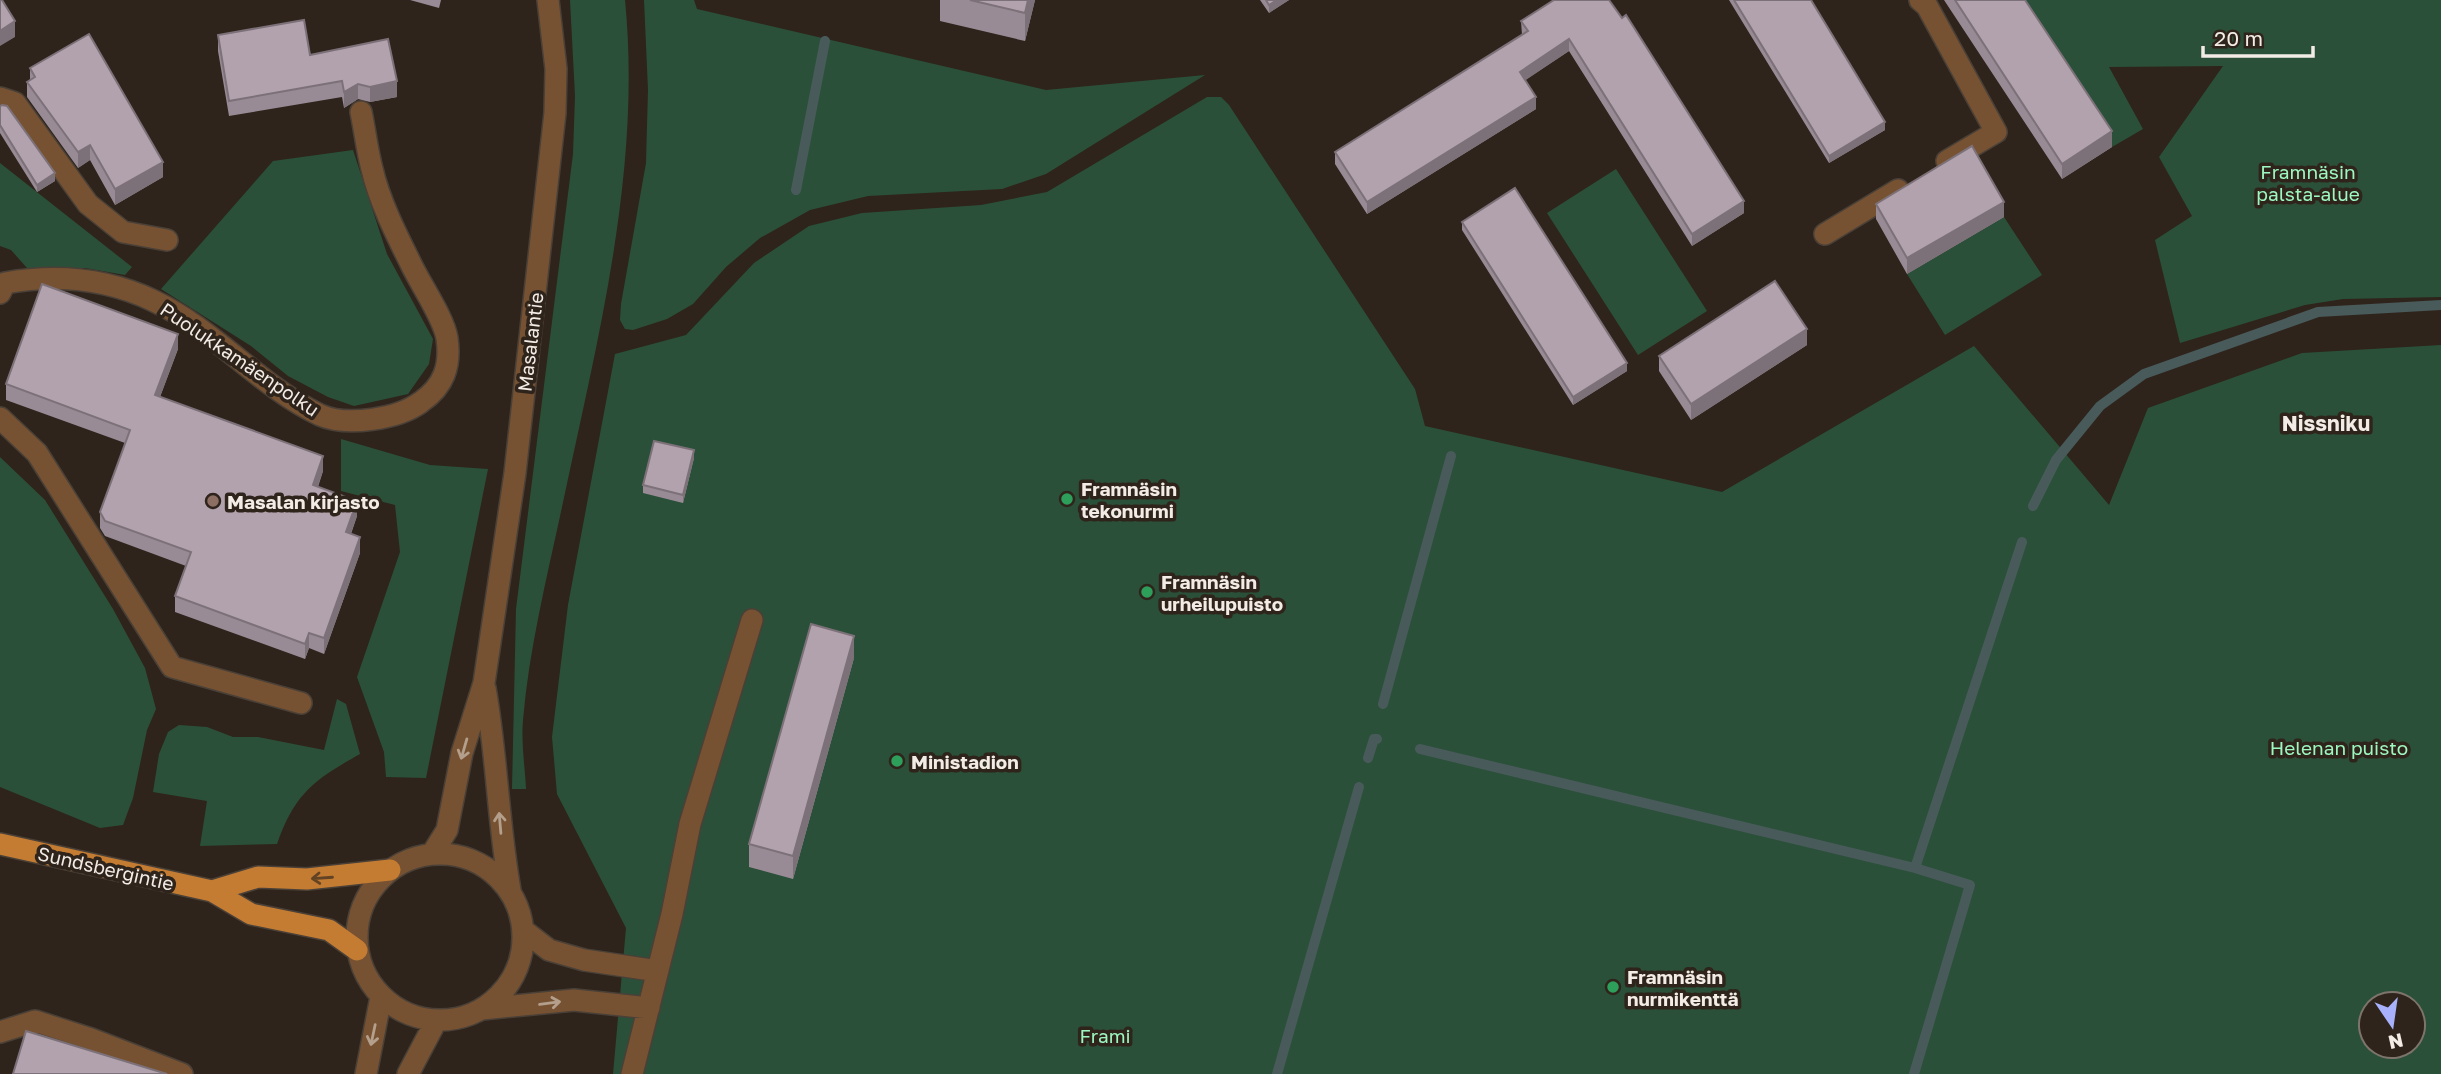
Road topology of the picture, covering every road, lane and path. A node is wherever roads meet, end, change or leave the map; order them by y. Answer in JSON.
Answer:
{"nodes":[{"id":1,"x":548,"y":0,"type":"edge"},
{"id":2,"x":1920,"y":0,"type":"edge"},
{"id":3,"x":0,"y":98,"type":"edge"},
{"id":4,"x":362,"y":112,"type":"dead end"},
{"id":5,"x":1825,"y":234,"type":"dead end"},
{"id":6,"x":167,"y":240,"type":"dead end"},
{"id":7,"x":0,"y":293,"type":"edge"},
{"id":8,"x":0,"y":418,"type":"edge"},
{"id":9,"x":752,"y":620,"type":"dead end"},
{"id":10,"x":484,"y":683,"type":"junction"},
{"id":11,"x":301,"y":703,"type":"dead end"},
{"id":12,"x":0,"y":844,"type":"edge"},
{"id":13,"x":432,"y":854,"type":"junction"},
{"id":14,"x":390,"y":870,"type":"junction"},
{"id":15,"x":510,"y":890,"type":"junction"},
{"id":16,"x":212,"y":891,"type":"junction"},
{"id":17,"x":523,"y":930,"type":"junction"},
{"id":18,"x":357,"y":950,"type":"junction"},
{"id":19,"x":658,"y":971,"type":"junction"},
{"id":20,"x":381,"y":997,"type":"junction"},
{"id":21,"x":649,"y":1008,"type":"junction"},
{"id":22,"x":482,"y":1009,"type":"junction"},
{"id":23,"x":436,"y":1021,"type":"junction"},
{"id":24,"x":0,"y":1032,"type":"edge"},
{"id":25,"x":182,"y":1074,"type":"edge"},
{"id":26,"x":366,"y":1074,"type":"edge"},
{"id":27,"x":408,"y":1074,"type":"edge"},
{"id":28,"x":632,"y":1074,"type":"edge"}],
"edges":[{"from":1,"to":10,"type":"street","name":"Masalantie"},
{"from":2,"to":5,"type":"street"},
{"from":3,"to":6,"type":"street"},
{"from":4,"to":7,"type":"street","name":"Puolukkamäenpolku"},
{"from":8,"to":11,"type":"street"},
{"from":9,"to":19,"type":"street"},
{"from":10,"to":13,"type":"street","name":"Masalantie","one_way":true},
{"from":15,"to":10,"type":"street","name":"Masalantie","one_way":true},
{"from":12,"to":16,"type":"main road","name":"Sundsbergintie"},
{"from":13,"to":14,"type":"street"},
{"from":13,"to":15,"type":"street"},
{"from":14,"to":16,"type":"main road","name":"Sundsbergintie","one_way":true},
{"from":14,"to":18,"type":"street"},
{"from":15,"to":17,"type":"street"},
{"from":16,"to":18,"type":"main road","name":"Sundsbergintie"},
{"from":17,"to":19,"type":"street"},
{"from":17,"to":22,"type":"street"},
{"from":18,"to":20,"type":"street"},
{"from":19,"to":21,"type":"street"},
{"from":20,"to":23,"type":"street"},
{"from":20,"to":26,"type":"street","one_way":true},
{"from":22,"to":21,"type":"street","one_way":true},
{"from":21,"to":28,"type":"street"},
{"from":22,"to":23,"type":"street"},
{"from":23,"to":27,"type":"street"},
{"from":24,"to":25,"type":"street"}]}
